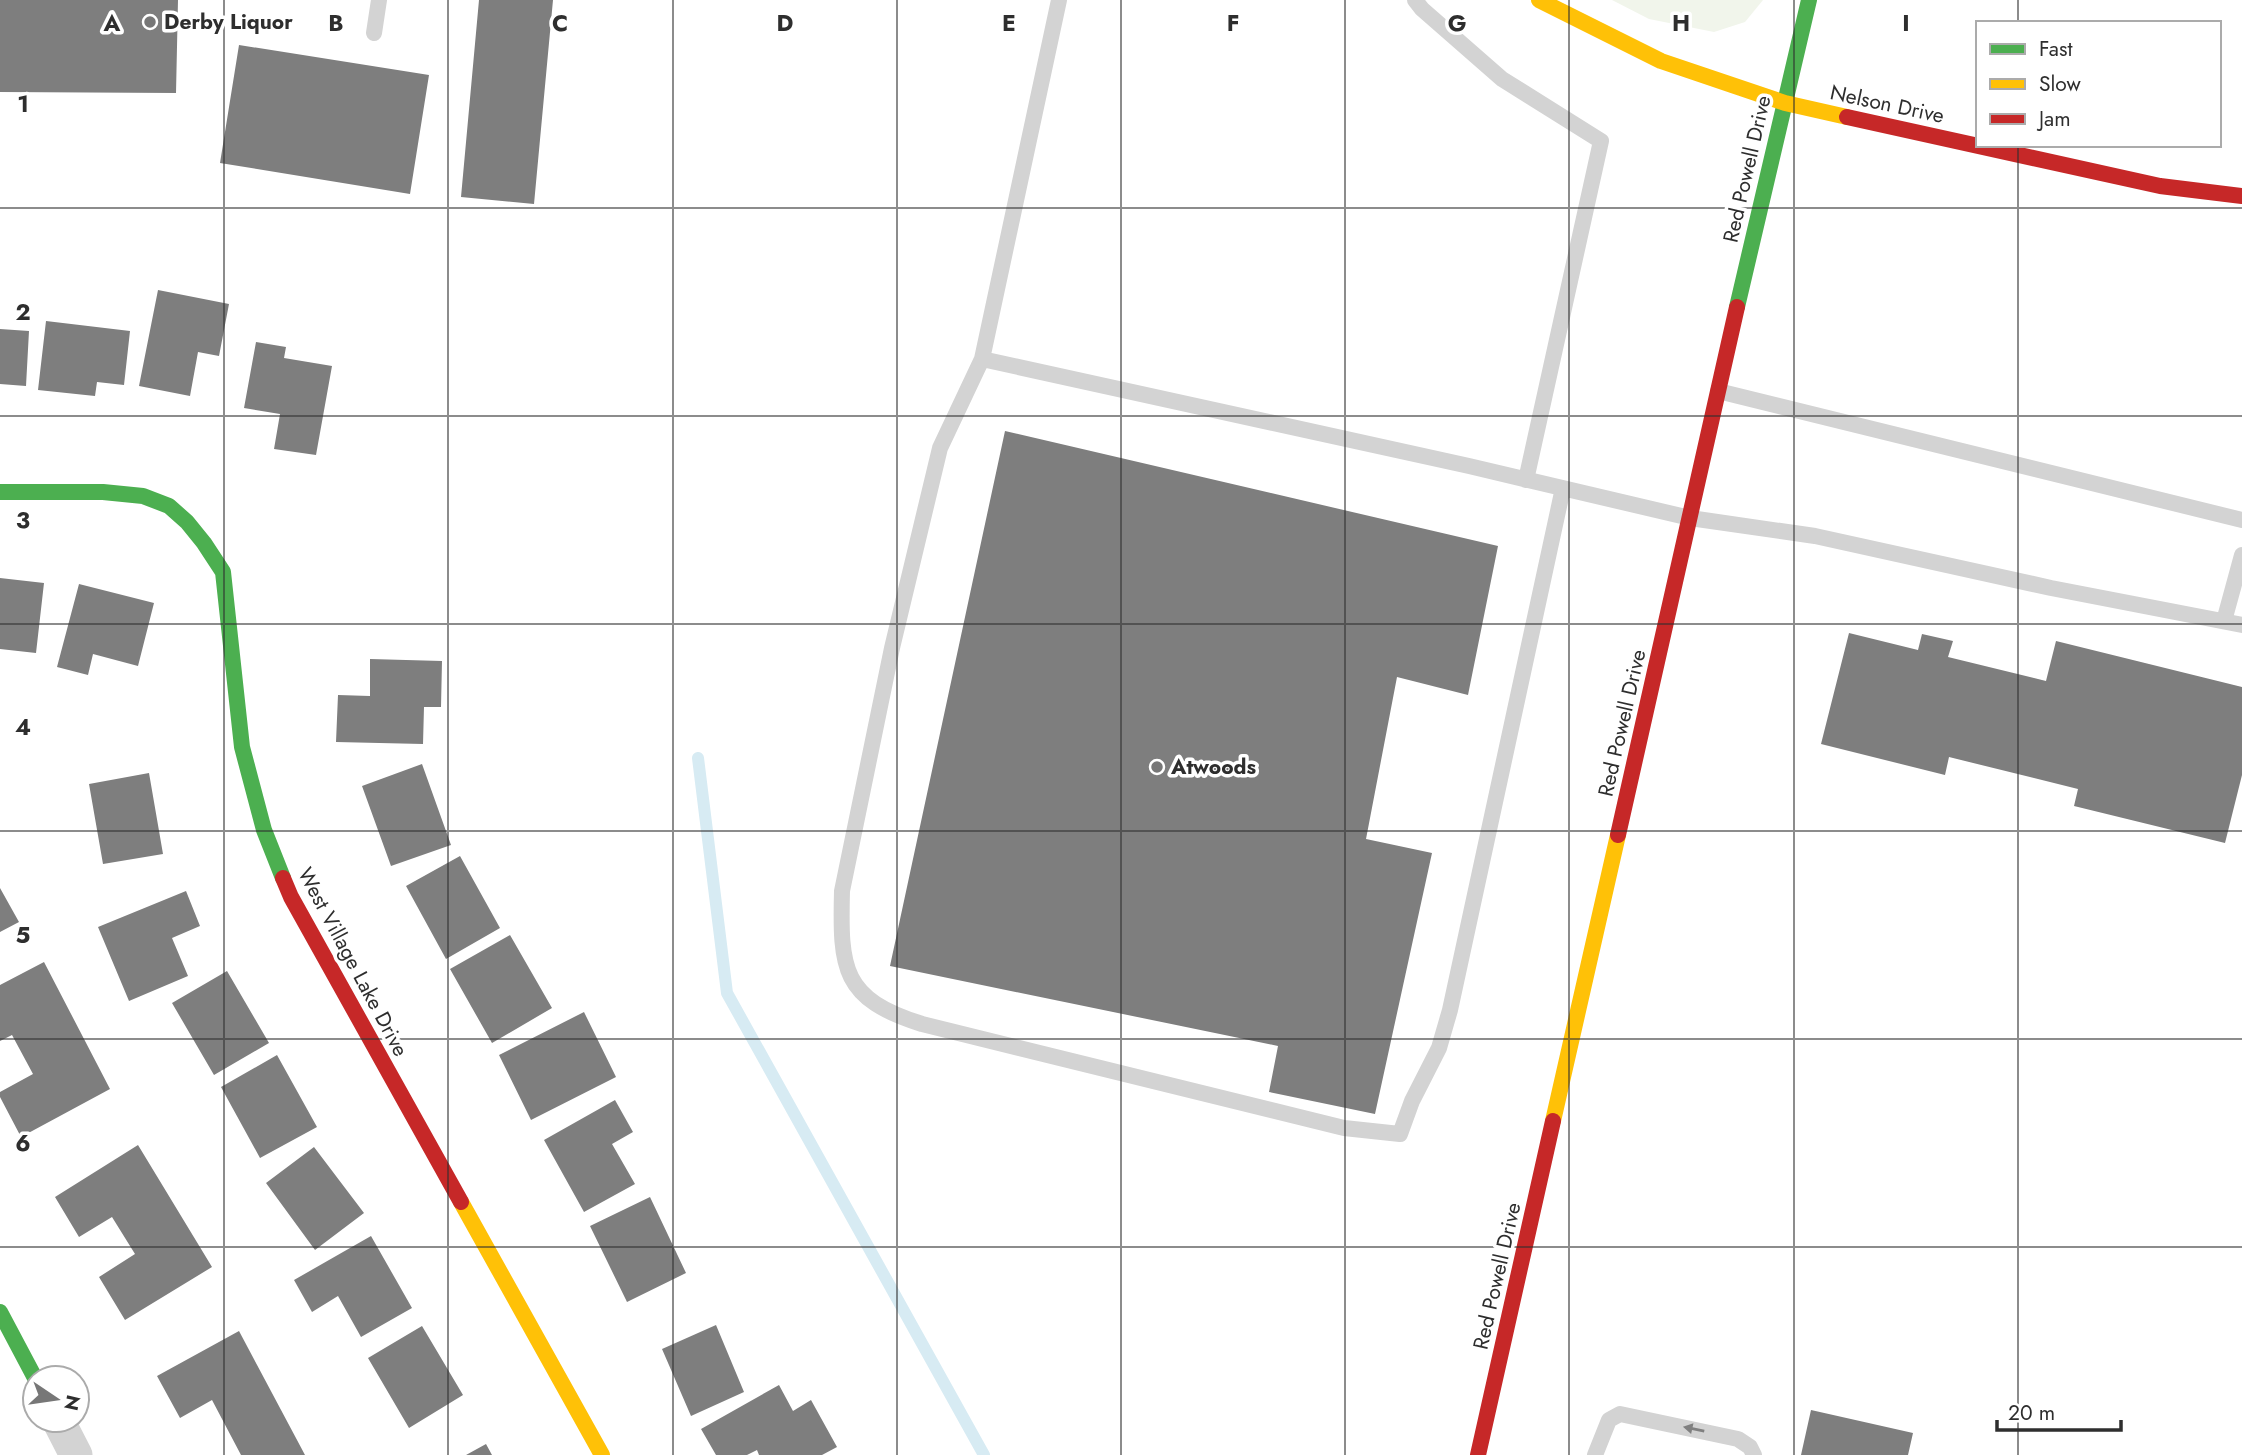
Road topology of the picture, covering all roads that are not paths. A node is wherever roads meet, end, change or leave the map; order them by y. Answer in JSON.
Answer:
{"nodes":[{"id":1,"x":379,"y":0,"type":"edge"},
{"id":2,"x":1059,"y":0,"type":"edge"},
{"id":3,"x":1415,"y":0,"type":"edge"},
{"id":4,"x":1539,"y":0,"type":"edge"},
{"id":5,"x":1809,"y":0,"type":"edge"},
{"id":6,"x":374,"y":33,"type":"dead end"},
{"id":7,"x":1785,"y":103,"type":"junction"},
{"id":8,"x":1976,"y":145,"type":"edge"},
{"id":9,"x":1984,"y":147,"type":"edge"},
{"id":10,"x":2242,"y":196,"type":"edge"},
{"id":11,"x":982,"y":359,"type":"junction"},
{"id":12,"x":1718,"y":391,"type":"junction"},
{"id":13,"x":1526,"y":480,"type":"junction"},
{"id":14,"x":1563,"y":488,"type":"junction"},
{"id":15,"x":0,"y":492,"type":"edge"},
{"id":16,"x":1690,"y":518,"type":"junction"},
{"id":17,"x":2242,"y":520,"type":"edge"},
{"id":18,"x":2242,"y":555,"type":"edge"},
{"id":19,"x":2224,"y":621,"type":"junction"},
{"id":20,"x":2242,"y":625,"type":"edge"},
{"id":21,"x":0,"y":1312,"type":"edge"},
{"id":22,"x":28,"y":1364,"type":"edge"},
{"id":23,"x":65,"y":1434,"type":"edge"},
{"id":24,"x":76,"y":1455,"type":"edge"},
{"id":25,"x":602,"y":1455,"type":"edge"},
{"id":26,"x":1478,"y":1455,"type":"edge"},
{"id":27,"x":1595,"y":1455,"type":"edge"},
{"id":28,"x":1754,"y":1455,"type":"edge"}],
"edges":[{"from":1,"to":6,"type":"lane"},
{"from":2,"to":11,"type":"lane"},
{"from":3,"to":13,"type":"lane"},
{"from":4,"to":7,"type":"street","name":"Nelson Drive"},
{"from":5,"to":7,"type":"street","name":"Red Powell Drive"},
{"from":7,"to":8,"type":"street","name":"Nelson Drive"},
{"from":7,"to":12,"type":"street","name":"Red Powell Drive"},
{"from":9,"to":10,"type":"street","name":"Nelson Drive"},
{"from":11,"to":13,"type":"lane"},
{"from":11,"to":14,"type":"lane"},
{"from":12,"to":16,"type":"street","name":"Red Powell Drive"},
{"from":12,"to":17,"type":"lane"},
{"from":13,"to":14,"type":"lane"},
{"from":14,"to":16,"type":"lane"},
{"from":15,"to":25,"type":"street","name":"West Village Lake Drive"},
{"from":16,"to":19,"type":"lane"},
{"from":16,"to":26,"type":"street","name":"Red Powell Drive"},
{"from":18,"to":19,"type":"lane"},
{"from":19,"to":20,"type":"lane"},
{"from":21,"to":22,"type":"street"},
{"from":23,"to":24,"type":"street"},
{"from":28,"to":27,"type":"lane","one_way":true}]}
